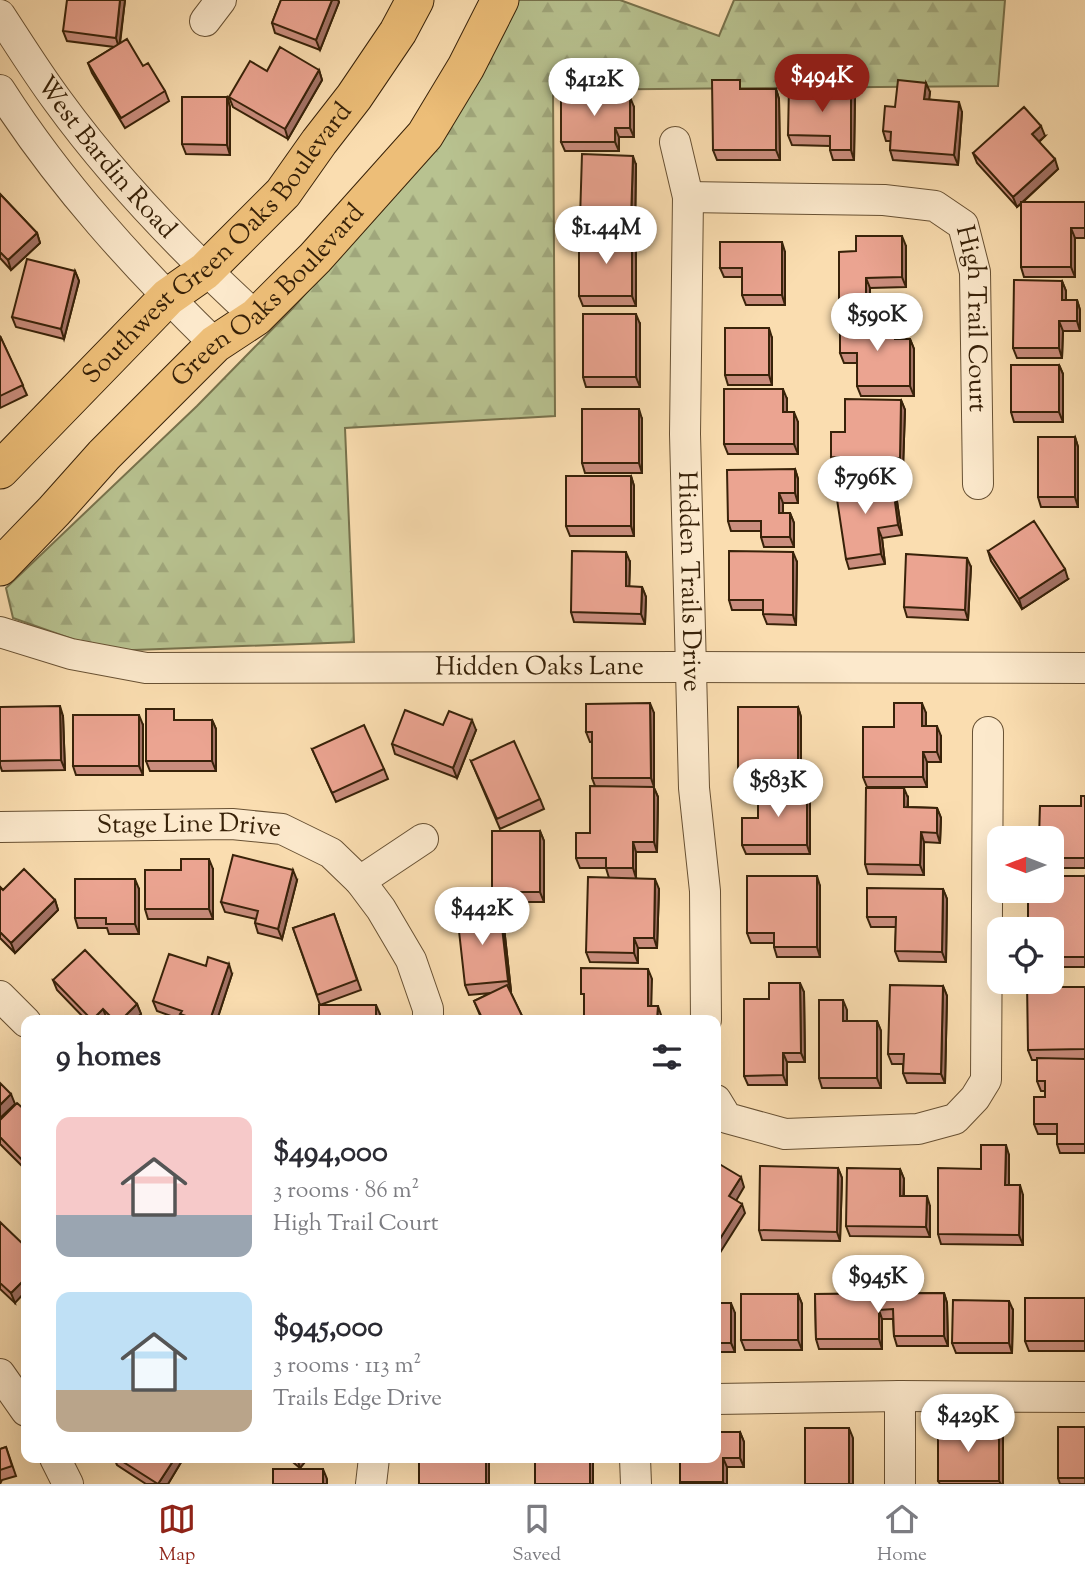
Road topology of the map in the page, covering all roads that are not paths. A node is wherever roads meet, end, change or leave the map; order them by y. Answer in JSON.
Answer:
{"nodes":[{"id":1,"x":415,"y":0,"type":"edge"},
{"id":2,"x":500,"y":0,"type":"edge"},
{"id":3,"x":0,"y":15,"type":"edge"},
{"id":4,"x":0,"y":90,"type":"edge"},
{"id":5,"x":675,"y":142,"type":"dead end"},
{"id":6,"x":688,"y":197,"type":"junction"},
{"id":7,"x":205,"y":271,"type":"junction"},
{"id":8,"x":168,"y":297,"type":"junction"},
{"id":9,"x":256,"y":317,"type":"junction"},
{"id":10,"x":215,"y":344,"type":"junction"},
{"id":11,"x":0,"y":470,"type":"edge"},
{"id":12,"x":978,"y":484,"type":"dead end"},
{"id":13,"x":0,"y":567,"type":"edge"},
{"id":14,"x":0,"y":632,"type":"edge"},
{"id":15,"x":691,"y":667,"type":"junction"},
{"id":16,"x":1085,"y":668,"type":"edge"},
{"id":17,"x":988,"y":732,"type":"dead end"},
{"id":18,"x":0,"y":827,"type":"edge"},
{"id":19,"x":424,"y":839,"type":"dead end"},
{"id":20,"x":360,"y":881,"type":"junction"},
{"id":21,"x":0,"y":996,"type":"edge"},
{"id":22,"x":428,"y":1015,"type":"edge"},
{"id":23,"x":706,"y":1015,"type":"edge"},
{"id":24,"x":21,"y":1017,"type":"edge"},
{"id":25,"x":721,"y":1108,"type":"edge"},
{"id":26,"x":0,"y":1374,"type":"edge"},
{"id":27,"x":900,"y":1396,"type":"junction"},
{"id":28,"x":1085,"y":1397,"type":"edge"},
{"id":29,"x":721,"y":1399,"type":"edge"},
{"id":30,"x":21,"y":1404,"type":"edge"},
{"id":31,"x":58,"y":1463,"type":"edge"},
{"id":32,"x":374,"y":1463,"type":"edge"},
{"id":33,"x":635,"y":1463,"type":"edge"},
{"id":34,"x":68,"y":1484,"type":"edge"},
{"id":35,"x":372,"y":1484,"type":"edge"},
{"id":36,"x":636,"y":1484,"type":"edge"},
{"id":37,"x":900,"y":1484,"type":"edge"}],
"edges":[{"from":1,"to":7,"type":"main road","name":"Southwest Green Oaks Boulevard"},
{"from":2,"to":9,"type":"main road","name":"Green Oaks Boulevard"},
{"from":3,"to":7,"type":"street","name":"West Bardin Road"},
{"from":4,"to":8,"type":"street","name":"West Bardin Road"},
{"from":5,"to":6,"type":"street","name":"Hidden Trails Drive"},
{"from":6,"to":12,"type":"street","name":"High Trail Court"},
{"from":6,"to":15,"type":"street","name":"Hidden Trails Drive"},
{"from":7,"to":8,"type":"main road","name":"Southwest Green Oaks Boulevard"},
{"from":7,"to":9,"type":"street","name":"West Bardin Road"},
{"from":8,"to":10,"type":"street","name":"West Bardin Road"},
{"from":8,"to":11,"type":"main road","name":"Southwest Green Oaks Boulevard"},
{"from":9,"to":10,"type":"main road","name":"Green Oaks Boulevard"},
{"from":10,"to":13,"type":"main road","name":"Green Oaks Boulevard"},
{"from":14,"to":15,"type":"street","name":"Hidden Oaks Lane"},
{"from":15,"to":16,"type":"street","name":"Hidden Oaks Lane"},
{"from":15,"to":23,"type":"street","name":"Hidden Trails Drive"},
{"from":17,"to":25,"type":"street"},
{"from":18,"to":20,"type":"street","name":"Stage Line Drive"},
{"from":19,"to":20,"type":"street"},
{"from":20,"to":22,"type":"street","name":"Stage Line Drive"},
{"from":21,"to":24,"type":"street"},
{"from":26,"to":30,"type":"street"},
{"from":27,"to":28,"type":"street"},
{"from":27,"to":29,"type":"street"},
{"from":27,"to":37,"type":"street"},
{"from":31,"to":34,"type":"street"},
{"from":32,"to":35,"type":"street"},
{"from":33,"to":36,"type":"street"}]}
